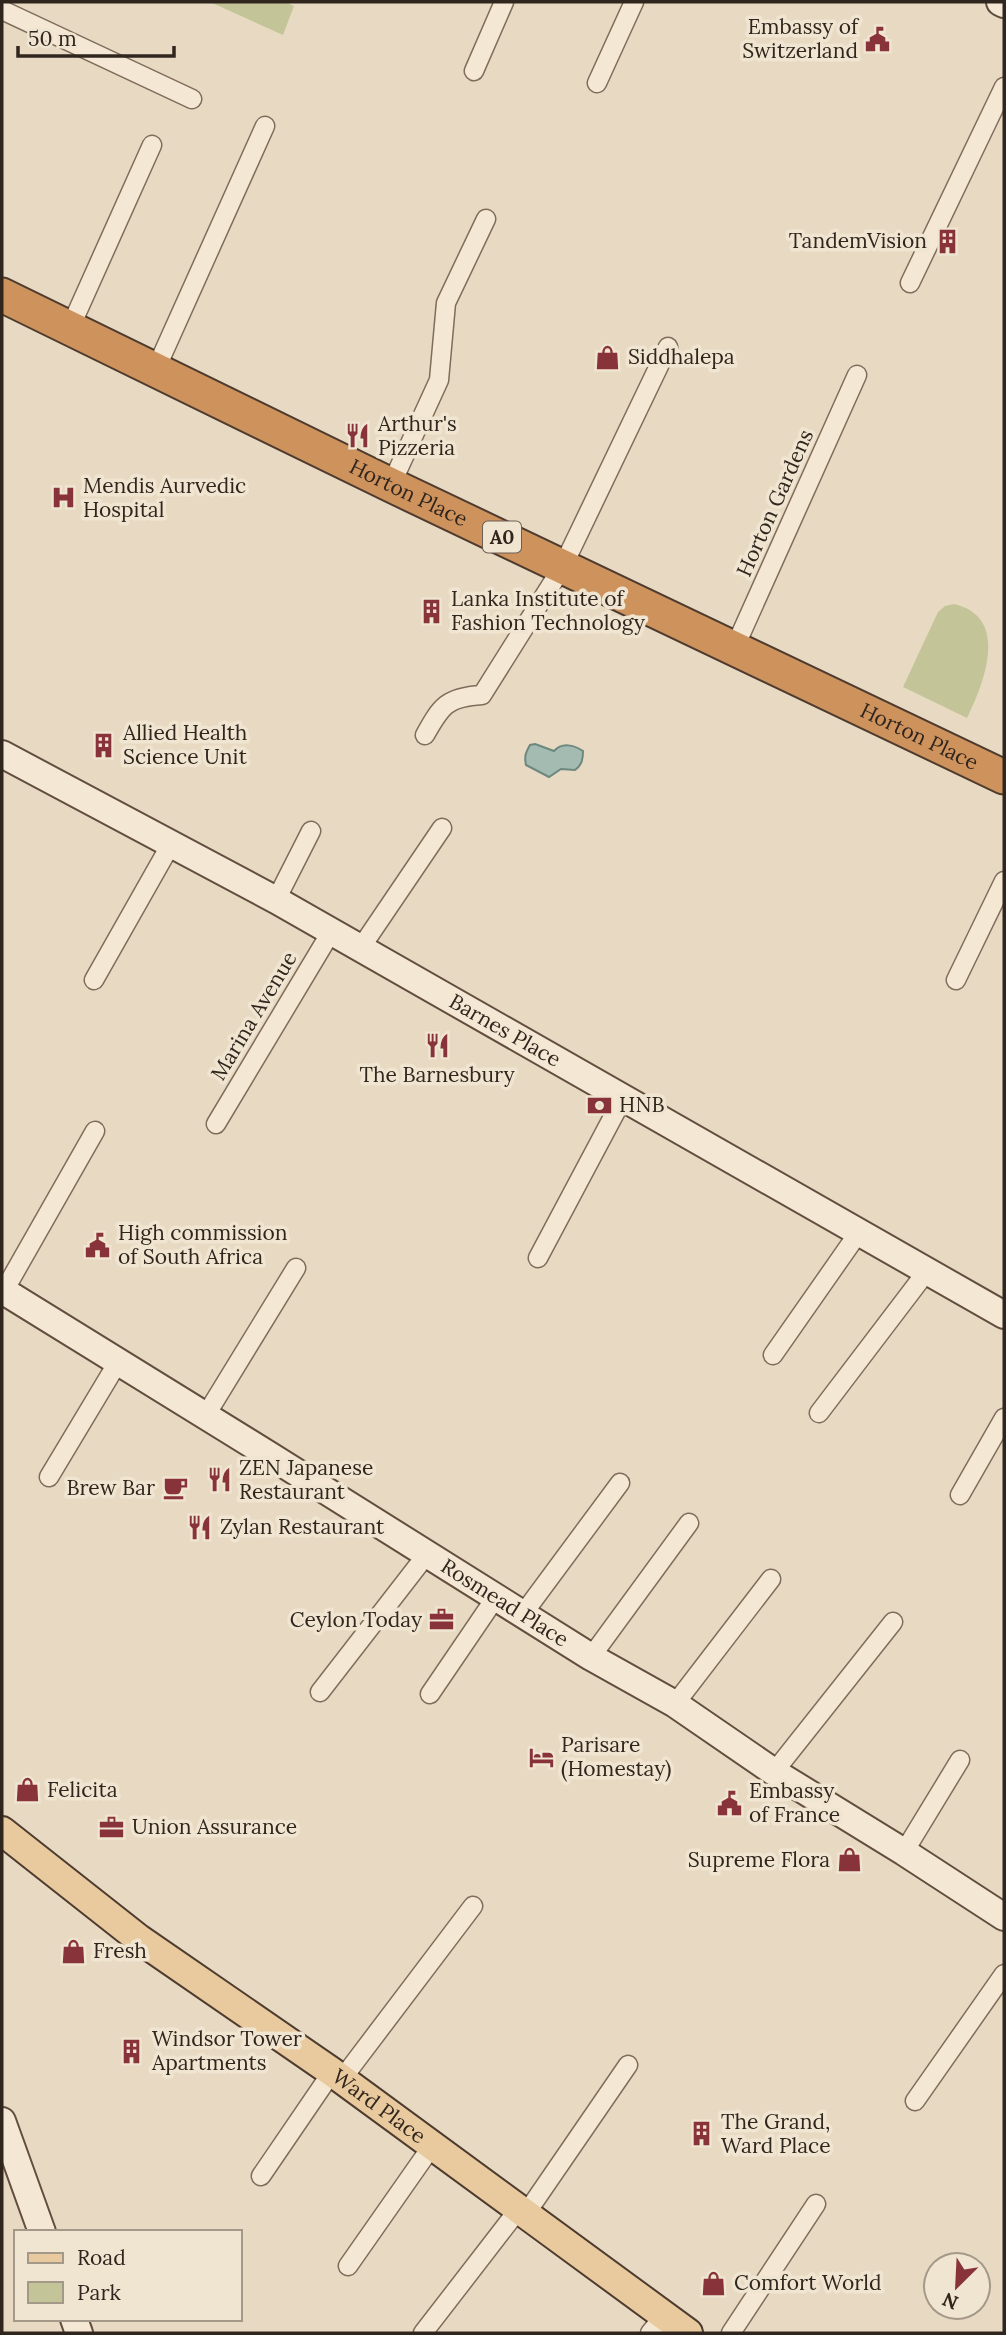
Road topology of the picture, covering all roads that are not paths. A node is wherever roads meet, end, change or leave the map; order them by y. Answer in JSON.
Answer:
{"nodes":[{"id":1,"x":504,"y":2,"type":"edge"},
{"id":2,"x":634,"y":2,"type":"edge"},
{"id":3,"x":2,"y":10,"type":"edge"},
{"id":4,"x":474,"y":71,"type":"dead end"},
{"id":5,"x":597,"y":83,"type":"dead end"},
{"id":6,"x":1004,"y":87,"type":"edge"},
{"id":7,"x":192,"y":99,"type":"dead end"},
{"id":8,"x":265,"y":126,"type":"dead end"},
{"id":9,"x":152,"y":145,"type":"dead end"},
{"id":10,"x":486,"y":219,"type":"dead end"},
{"id":11,"x":910,"y":283,"type":"dead end"},
{"id":12,"x":2,"y":295,"type":"edge"},
{"id":13,"x":70,"y":328,"type":"junction"},
{"id":14,"x":668,"y":347,"type":"dead end"},
{"id":15,"x":155,"y":371,"type":"junction"},
{"id":16,"x":857,"y":375,"type":"dead end"},
{"id":17,"x":391,"y":485,"type":"junction"},
{"id":18,"x":563,"y":566,"type":"junction"},
{"id":19,"x":734,"y":649,"type":"junction"},
{"id":20,"x":425,"y":736,"type":"dead end"},
{"id":21,"x":2,"y":754,"type":"edge"},
{"id":22,"x":1004,"y":777,"type":"edge"},
{"id":23,"x":442,"y":828,"type":"dead end"},
{"id":24,"x":311,"y":831,"type":"dead end"},
{"id":25,"x":171,"y":844,"type":"junction"},
{"id":26,"x":1004,"y":881,"type":"edge"},
{"id":27,"x":276,"y":900,"type":"junction"},
{"id":28,"x":331,"y":932,"type":"junction"},
{"id":29,"x":360,"y":948,"type":"junction"},
{"id":30,"x":94,"y":980,"type":"dead end"},
{"id":31,"x":956,"y":980,"type":"dead end"},
{"id":32,"x":623,"y":1098,"type":"junction"},
{"id":33,"x":216,"y":1124,"type":"dead end"},
{"id":34,"x":95,"y":1131,"type":"dead end"},
{"id":35,"x":859,"y":1232,"type":"junction"},
{"id":36,"x":538,"y":1258,"type":"dead end"},
{"id":37,"x":296,"y":1268,"type":"dead end"},
{"id":38,"x":927,"y":1271,"type":"junction"},
{"id":39,"x":3,"y":1291,"type":"edge"},
{"id":40,"x":1004,"y":1315,"type":"edge"},
{"id":41,"x":773,"y":1355,"type":"dead end"},
{"id":42,"x":118,"y":1362,"type":"junction"},
{"id":43,"x":819,"y":1413,"type":"dead end"},
{"id":44,"x":206,"y":1415,"type":"junction"},
{"id":45,"x":1004,"y":1418,"type":"edge"},
{"id":46,"x":49,"y":1477,"type":"dead end"},
{"id":47,"x":620,"y":1483,"type":"dead end"},
{"id":48,"x":960,"y":1494,"type":"dead end"},
{"id":49,"x":689,"y":1523,"type":"dead end"},
{"id":50,"x":427,"y":1554,"type":"junction"},
{"id":51,"x":771,"y":1579,"type":"dead end"},
{"id":52,"x":496,"y":1597,"type":"junction"},
{"id":53,"x":523,"y":1614,"type":"junction"},
{"id":54,"x":892,"y":1622,"type":"dead end"},
{"id":55,"x":592,"y":1657,"type":"junction"},
{"id":56,"x":320,"y":1692,"type":"dead end"},
{"id":57,"x":430,"y":1694,"type":"dead end"},
{"id":58,"x":675,"y":1704,"type":"junction"},
{"id":59,"x":960,"y":1760,"type":"dead end"},
{"id":60,"x":774,"y":1772,"type":"junction"},
{"id":61,"x":2,"y":1831,"type":"edge"},
{"id":62,"x":904,"y":1852,"type":"junction"},
{"id":63,"x":473,"y":1906,"type":"dead end"},
{"id":64,"x":1004,"y":1917,"type":"edge"},
{"id":65,"x":1004,"y":1975,"type":"edge"},
{"id":66,"x":628,"y":2065,"type":"dead end"},
{"id":67,"x":337,"y":2076,"type":"junction"},
{"id":68,"x":915,"y":2101,"type":"dead end"},
{"id":69,"x":3,"y":2126,"type":"edge"},
{"id":70,"x":432,"y":2146,"type":"junction"},
{"id":71,"x":261,"y":2176,"type":"dead end"},
{"id":72,"x":816,"y":2204,"type":"dead end"},
{"id":73,"x":522,"y":2213,"type":"junction"},
{"id":74,"x":41,"y":2230,"type":"edge"},
{"id":75,"x":348,"y":2266,"type":"dead end"},
{"id":76,"x":657,"y":2325,"type":"edge"},
{"id":77,"x":423,"y":2333,"type":"edge"},
{"id":78,"x":688,"y":2333,"type":"edge"},
{"id":79,"x":731,"y":2333,"type":"edge"}],
"edges":[{"from":1,"to":4,"type":"street"},
{"from":2,"to":5,"type":"street"},
{"from":3,"to":7,"type":"street"},
{"from":6,"to":11,"type":"street"},
{"from":8,"to":15,"type":"street"},
{"from":9,"to":13,"type":"street"},
{"from":10,"to":17,"type":"street"},
{"from":12,"to":13,"type":"highway","name":"Horton Place","number":"A0"},
{"from":13,"to":15,"type":"highway","name":"Horton Place","number":"A0"},
{"from":14,"to":18,"type":"street"},
{"from":15,"to":17,"type":"highway","name":"Horton Place","number":"A0"},
{"from":16,"to":19,"type":"street","name":"Horton Gardens"},
{"from":17,"to":18,"type":"highway","name":"Horton Place","number":"A0"},
{"from":18,"to":19,"type":"highway","name":"Horton Place","number":"A0"},
{"from":18,"to":20,"type":"street"},
{"from":19,"to":22,"type":"highway","name":"Horton Place","number":"A0"},
{"from":21,"to":25,"type":"street","name":"Barnes Place"},
{"from":23,"to":29,"type":"street"},
{"from":24,"to":27,"type":"street"},
{"from":25,"to":27,"type":"street","name":"Barnes Place"},
{"from":25,"to":30,"type":"street"},
{"from":26,"to":31,"type":"street"},
{"from":27,"to":28,"type":"street","name":"Barnes Place"},
{"from":28,"to":29,"type":"street","name":"Barnes Place"},
{"from":28,"to":33,"type":"street","name":"Marina Avenue"},
{"from":29,"to":32,"type":"street","name":"Barnes Place"},
{"from":32,"to":35,"type":"street","name":"Barnes Place"},
{"from":32,"to":36,"type":"street"},
{"from":34,"to":39,"type":"street"},
{"from":35,"to":38,"type":"street","name":"Barnes Place"},
{"from":35,"to":41,"type":"street"},
{"from":37,"to":44,"type":"street"},
{"from":38,"to":40,"type":"street","name":"Barnes Place"},
{"from":38,"to":43,"type":"street"},
{"from":39,"to":42,"type":"street","name":"Rosmead Place"},
{"from":42,"to":44,"type":"street","name":"Rosmead Place"},
{"from":42,"to":46,"type":"street"},
{"from":44,"to":50,"type":"street","name":"Rosmead Place"},
{"from":45,"to":48,"type":"street"},
{"from":47,"to":53,"type":"street"},
{"from":49,"to":55,"type":"street"},
{"from":50,"to":52,"type":"street","name":"Rosmead Place"},
{"from":50,"to":56,"type":"street"},
{"from":51,"to":58,"type":"street"},
{"from":52,"to":53,"type":"street","name":"Rosmead Place"},
{"from":52,"to":57,"type":"street"},
{"from":53,"to":55,"type":"street","name":"Rosmead Place"},
{"from":54,"to":60,"type":"street"},
{"from":55,"to":58,"type":"street","name":"Rosmead Place"},
{"from":58,"to":60,"type":"street","name":"Rosmead Place"},
{"from":59,"to":62,"type":"street"},
{"from":60,"to":62,"type":"street","name":"Rosmead Place"},
{"from":61,"to":67,"type":"main road","name":"Ward Place"},
{"from":62,"to":64,"type":"street","name":"Rosmead Place"},
{"from":63,"to":67,"type":"street"},
{"from":65,"to":68,"type":"street"},
{"from":66,"to":73,"type":"street"},
{"from":67,"to":70,"type":"main road","name":"Ward Place"},
{"from":67,"to":71,"type":"street"},
{"from":69,"to":74,"type":"street"},
{"from":70,"to":73,"type":"main road","name":"Ward Place"},
{"from":70,"to":75,"type":"street"},
{"from":72,"to":79,"type":"street"},
{"from":73,"to":76,"type":"main road","name":"Ward Place"},
{"from":73,"to":77,"type":"street"},
{"from":76,"to":78,"type":"main road","name":"Ward Place"}]}
